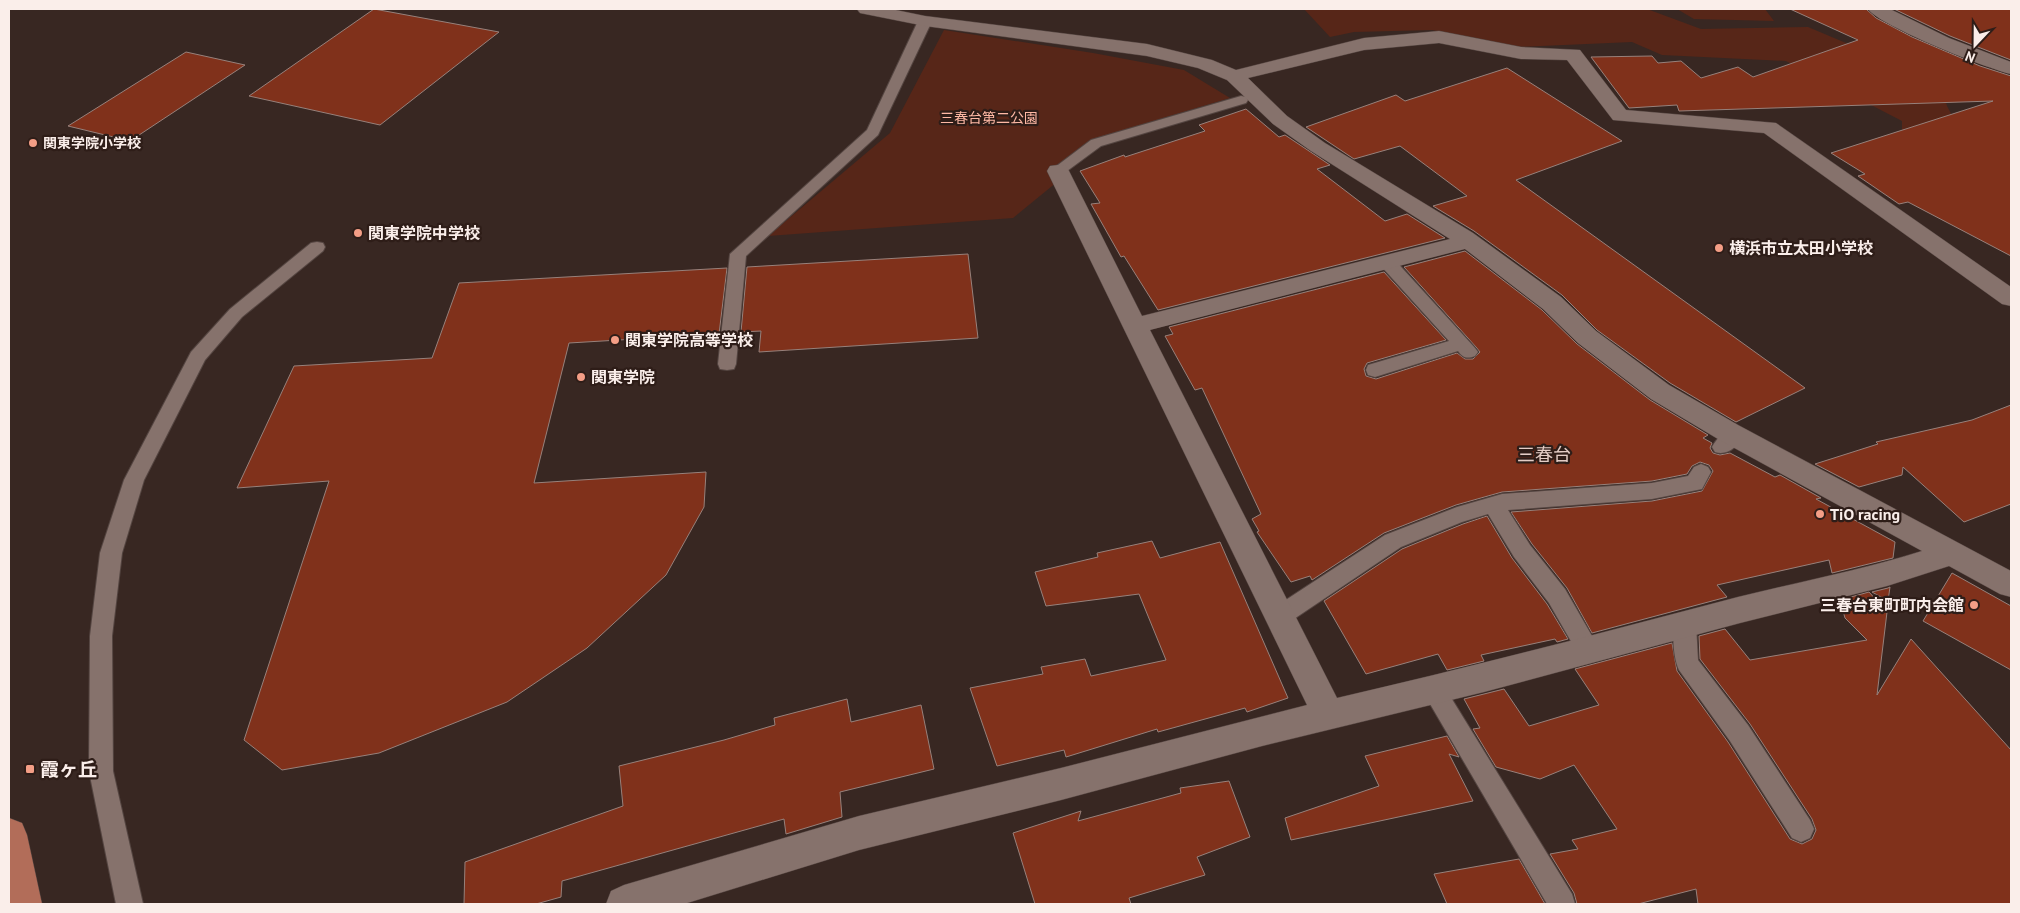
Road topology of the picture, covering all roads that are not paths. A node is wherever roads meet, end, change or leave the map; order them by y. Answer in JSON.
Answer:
{"nodes":[{"id":1,"x":866,"y":9,"type":"edge"},
{"id":2,"x":1876,"y":9,"type":"edge"},
{"id":3,"x":925,"y":21,"type":"junction"},
{"id":4,"x":2011,"y":68,"type":"edge"},
{"id":5,"x":1234,"y":76,"type":"junction"},
{"id":6,"x":1241,"y":100,"type":"dead end"},
{"id":7,"x":1058,"y":171,"type":"joint"},
{"id":8,"x":1469,"y":241,"type":"junction"},
{"id":9,"x":317,"y":247,"type":"dead end"},
{"id":10,"x":1387,"y":262,"type":"junction"},
{"id":11,"x":2011,"y":298,"type":"edge"},
{"id":12,"x":1135,"y":326,"type":"junction"},
{"id":13,"x":727,"y":364,"type":"dead end"},
{"id":14,"x":1375,"y":370,"type":"dead end"},
{"id":15,"x":1701,"y":472,"type":"dead end"},
{"id":16,"x":1493,"y":504,"type":"junction"},
{"id":17,"x":1952,"y":553,"type":"junction"},
{"id":18,"x":2011,"y":585,"type":"edge"},
{"id":19,"x":1280,"y":616,"type":"junction"},
{"id":20,"x":1685,"y":624,"type":"junction"},
{"id":21,"x":1588,"y":650,"type":"junction"},
{"id":22,"x":1434,"y":690,"type":"junction"},
{"id":23,"x":1329,"y":715,"type":"junction"},
{"id":24,"x":1801,"y":829,"type":"dead end"},
{"id":25,"x":9,"y":835,"type":"edge"},
{"id":26,"x":24,"y":904,"type":"edge"},
{"id":27,"x":129,"y":904,"type":"edge"},
{"id":28,"x":624,"y":904,"type":"edge"},
{"id":29,"x":1562,"y":904,"type":"edge"}],
"edges":[{"from":1,"to":3,"type":"street"},
{"from":2,"to":4,"type":"street"},
{"from":3,"to":5,"type":"street"},
{"from":3,"to":13,"type":"lane"},
{"from":5,"to":8,"type":"street"},
{"from":5,"to":11,"type":"street"},
{"from":6,"to":7,"type":"lane"},
{"from":7,"to":12,"type":"street"},
{"from":8,"to":10,"type":"street"},
{"from":8,"to":17,"type":"street"},
{"from":9,"to":27,"type":"lane"},
{"from":10,"to":12,"type":"street"},
{"from":10,"to":14,"type":"lane"},
{"from":12,"to":19,"type":"street"},
{"from":15,"to":16,"type":"lane"},
{"from":16,"to":19,"type":"lane"},
{"from":16,"to":21,"type":"lane"},
{"from":17,"to":18,"type":"street"},
{"from":17,"to":20,"type":"street"},
{"from":19,"to":23,"type":"street"},
{"from":20,"to":21,"type":"street"},
{"from":20,"to":24,"type":"lane"},
{"from":21,"to":22,"type":"street"},
{"from":22,"to":23,"type":"street"},
{"from":22,"to":29,"type":"lane"},
{"from":23,"to":28,"type":"street"},
{"from":25,"to":26,"type":"main road"}]}
